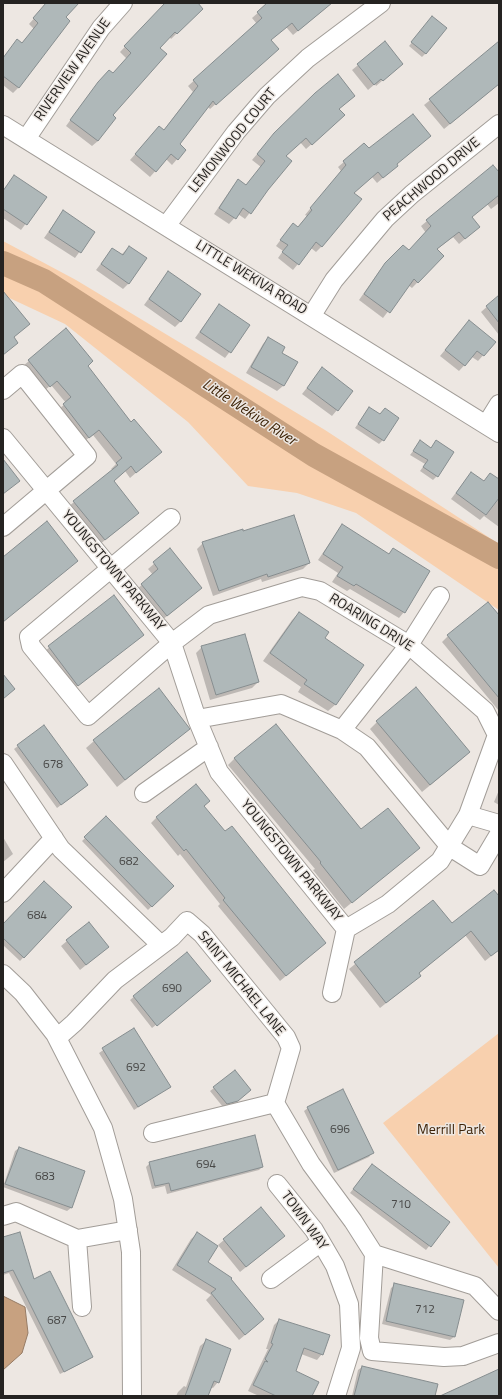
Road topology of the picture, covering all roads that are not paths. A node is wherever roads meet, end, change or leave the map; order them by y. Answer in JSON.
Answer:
{"nodes":[{"id":1,"x":123,"y":3,"type":"edge"},
{"id":2,"x":381,"y":3,"type":"edge"},
{"id":3,"x":3,"y":124,"type":"edge"},
{"id":4,"x":499,"y":124,"type":"edge"},
{"id":5,"x":26,"y":139,"type":"junction"},
{"id":6,"x":166,"y":226,"type":"junction"},
{"id":7,"x":312,"y":315,"type":"junction"},
{"id":8,"x":3,"y":390,"type":"edge"},
{"id":9,"x":499,"y":404,"type":"edge"},
{"id":10,"x":492,"y":429,"type":"edge"},
{"id":11,"x":3,"y":438,"type":"edge"},
{"id":12,"x":46,"y":490,"type":"junction"},
{"id":13,"x":171,"y":518,"type":"dead end"},
{"id":14,"x":3,"y":527,"type":"edge"},
{"id":15,"x":110,"y":569,"type":"junction"},
{"id":16,"x":440,"y":596,"type":"dead end"},
{"id":17,"x":172,"y":643,"type":"junction"},
{"id":18,"x":409,"y":645,"type":"junction"},
{"id":19,"x":197,"y":719,"type":"junction"},
{"id":20,"x":342,"y":730,"type":"junction"},
{"id":21,"x":208,"y":747,"type":"junction"},
{"id":22,"x":4,"y":766,"type":"edge"},
{"id":23,"x":144,"y":793,"type":"dead end"},
{"id":24,"x":468,"y":815,"type":"junction"},
{"id":25,"x":499,"y":824,"type":"edge"},
{"id":26,"x":499,"y":834,"type":"edge"},
{"id":27,"x":54,"y":838,"type":"junction"},
{"id":28,"x":450,"y":847,"type":"junction"},
{"id":29,"x":3,"y":893,"type":"edge"},
{"id":30,"x":346,"y":929,"type":"junction"},
{"id":31,"x":161,"y":945,"type":"junction"},
{"id":32,"x":3,"y":974,"type":"edge"},
{"id":33,"x":332,"y":993,"type":"dead end"},
{"id":34,"x":57,"y":1038,"type":"junction"},
{"id":35,"x":275,"y":1103,"type":"junction"},
{"id":36,"x":153,"y":1133,"type":"dead end"},
{"id":37,"x":277,"y":1184,"type":"dead end"},
{"id":38,"x":3,"y":1216,"type":"edge"},
{"id":39,"x":128,"y":1230,"type":"junction"},
{"id":40,"x":77,"y":1239,"type":"junction"},
{"id":41,"x":321,"y":1242,"type":"junction"},
{"id":42,"x":374,"y":1254,"type":"junction"},
{"id":43,"x":271,"y":1279,"type":"dead end"},
{"id":44,"x":82,"y":1307,"type":"dead end"},
{"id":45,"x":499,"y":1311,"type":"edge"},
{"id":46,"x":499,"y":1343,"type":"edge"},
{"id":47,"x":132,"y":1396,"type":"edge"},
{"id":48,"x":336,"y":1396,"type":"edge"}],
"edges":[{"from":1,"to":5,"type":"street","name":"RIVERVIEW AVENUE"},
{"from":2,"to":6,"type":"street","name":"LEMONWOOD COURT"},
{"from":3,"to":5,"type":"street","name":"LITTLE WEKIVA ROAD"},
{"from":4,"to":7,"type":"street","name":"PEACHWOOD DRIVE"},
{"from":5,"to":6,"type":"street","name":"LITTLE WEKIVA ROAD"},
{"from":6,"to":7,"type":"street","name":"LITTLE WEKIVA ROAD"},
{"from":7,"to":10,"type":"street","name":"LITTLE WEKIVA ROAD"},
{"from":8,"to":12,"type":"street"},
{"from":9,"to":10,"type":"street"},
{"from":11,"to":12,"type":"street","name":"YOUNGSTOWN PARKWAY"},
{"from":12,"to":14,"type":"street"},
{"from":12,"to":15,"type":"street","name":"YOUNGSTOWN PARKWAY"},
{"from":13,"to":15,"type":"street"},
{"from":15,"to":17,"type":"street","name":"YOUNGSTOWN PARKWAY"},
{"from":15,"to":17,"type":"street","name":"ROARING DRIVE"},
{"from":16,"to":18,"type":"street"},
{"from":17,"to":18,"type":"street","name":"ROARING DRIVE"},
{"from":17,"to":19,"type":"street","name":"YOUNGSTOWN PARKWAY"},
{"from":18,"to":20,"type":"street"},
{"from":18,"to":24,"type":"street","name":"ROARING DRIVE"},
{"from":19,"to":20,"type":"street"},
{"from":19,"to":21,"type":"street","name":"YOUNGSTOWN PARKWAY"},
{"from":20,"to":28,"type":"street"},
{"from":21,"to":23,"type":"street"},
{"from":21,"to":30,"type":"street","name":"YOUNGSTOWN PARKWAY"},
{"from":22,"to":27,"type":"street"},
{"from":24,"to":25,"type":"street"},
{"from":24,"to":28,"type":"street","name":"ROARING DRIVE"},
{"from":26,"to":28,"type":"street"},
{"from":27,"to":29,"type":"street"},
{"from":27,"to":31,"type":"street"},
{"from":28,"to":30,"type":"street","name":"YOUNGSTOWN PARKWAY"},
{"from":30,"to":33,"type":"street"},
{"from":31,"to":34,"type":"street","name":"SAINT MICHAEL LANE"},
{"from":31,"to":35,"type":"street","name":"SAINT MICHAEL LANE"},
{"from":32,"to":34,"type":"street"},
{"from":34,"to":39,"type":"street"},
{"from":35,"to":36,"type":"street"},
{"from":35,"to":42,"type":"street"},
{"from":37,"to":41,"type":"street","name":"TOWN WAY"},
{"from":38,"to":40,"type":"street"},
{"from":39,"to":40,"type":"street"},
{"from":39,"to":47,"type":"street"},
{"from":40,"to":44,"type":"street"},
{"from":41,"to":43,"type":"street"},
{"from":41,"to":48,"type":"street","name":"TOWN WAY"},
{"from":42,"to":45,"type":"street"},
{"from":42,"to":46,"type":"street"}]}
